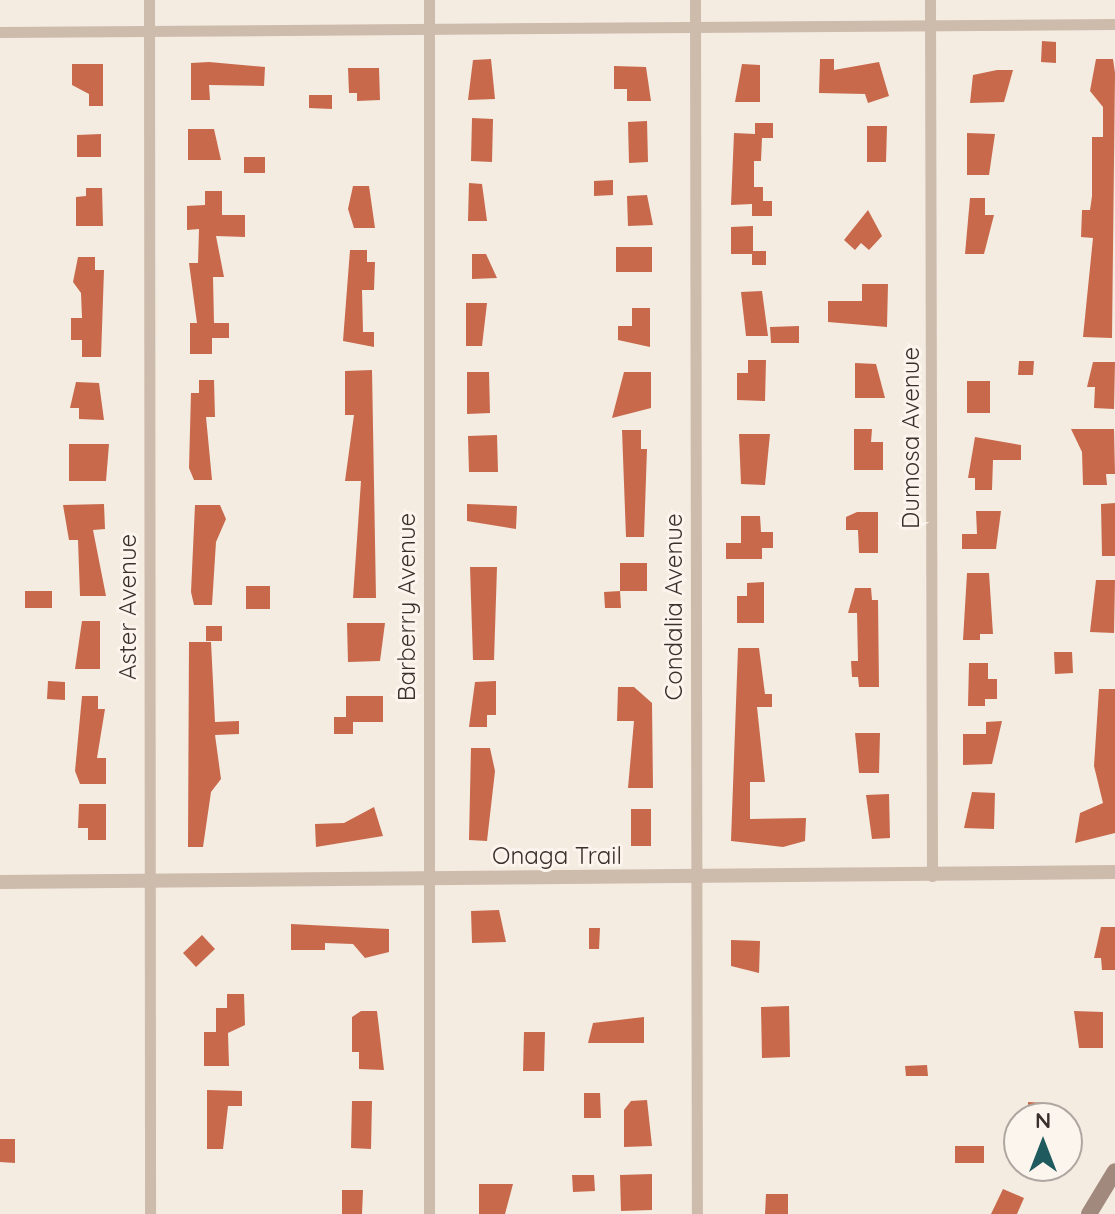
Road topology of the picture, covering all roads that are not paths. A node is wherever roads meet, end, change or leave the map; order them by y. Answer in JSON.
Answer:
{"nodes":[{"id":1,"x":149,"y":0,"type":"edge"},
{"id":2,"x":429,"y":0,"type":"edge"},
{"id":3,"x":695,"y":0,"type":"edge"},
{"id":4,"x":930,"y":0,"type":"edge"},
{"id":5,"x":1115,"y":24,"type":"edge"},
{"id":6,"x":695,"y":26,"type":"junction"},
{"id":7,"x":930,"y":26,"type":"junction"},
{"id":8,"x":0,"y":32,"type":"edge"},
{"id":9,"x":429,"y":32,"type":"junction"},
{"id":10,"x":148,"y":34,"type":"junction"},
{"id":11,"x":1115,"y":872,"type":"edge"},
{"id":12,"x":932,"y":876,"type":"junction"},
{"id":13,"x":696,"y":877,"type":"junction"},
{"id":14,"x":429,"y":879,"type":"junction"},
{"id":15,"x":151,"y":881,"type":"junction"},
{"id":16,"x":0,"y":882,"type":"edge"},
{"id":17,"x":1115,"y":1171,"type":"edge"},
{"id":18,"x":150,"y":1214,"type":"edge"},
{"id":19,"x":429,"y":1214,"type":"edge"},
{"id":20,"x":697,"y":1214,"type":"edge"},
{"id":21,"x":1089,"y":1214,"type":"edge"}],
"edges":[{"from":1,"to":10,"type":"street","name":"Aster Avenue"},
{"from":2,"to":9,"type":"street","name":"Barberry Avenue"},
{"from":3,"to":6,"type":"street","name":"Condalia Avenue"},
{"from":4,"to":7,"type":"street","name":"Dumosa Avenue"},
{"from":5,"to":7,"type":"street"},
{"from":6,"to":7,"type":"street"},
{"from":6,"to":9,"type":"street"},
{"from":6,"to":13,"type":"street","name":"Condalia Avenue"},
{"from":7,"to":12,"type":"street","name":"Dumosa Avenue"},
{"from":8,"to":10,"type":"street"},
{"from":9,"to":10,"type":"street"},
{"from":9,"to":14,"type":"street","name":"Barberry Avenue"},
{"from":10,"to":15,"type":"street","name":"Aster Avenue"},
{"from":11,"to":12,"type":"street","name":"Onaga Trail"},
{"from":12,"to":13,"type":"street","name":"Onaga Trail"},
{"from":13,"to":14,"type":"street","name":"Onaga Trail"},
{"from":13,"to":20,"type":"street","name":"Condalia Avenue"},
{"from":14,"to":15,"type":"street","name":"Onaga Trail"},
{"from":14,"to":19,"type":"street","name":"Barberry Avenue"},
{"from":15,"to":16,"type":"street","name":"Onaga Trail"},
{"from":15,"to":18,"type":"street","name":"Aster Avenue"},
{"from":17,"to":21,"type":"main road"}]}
